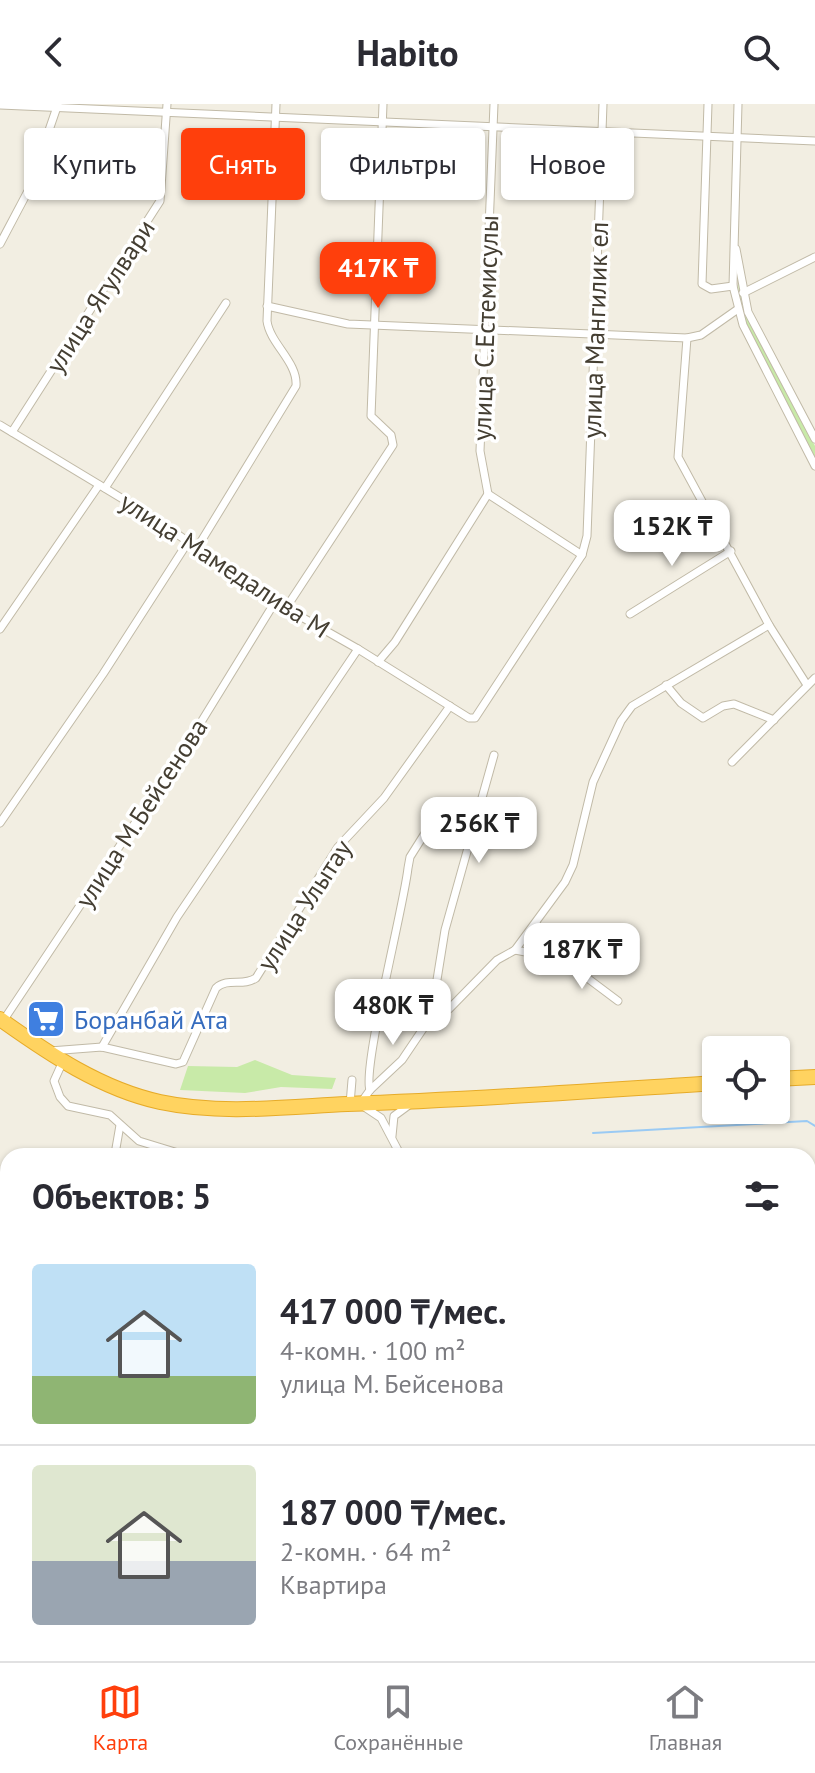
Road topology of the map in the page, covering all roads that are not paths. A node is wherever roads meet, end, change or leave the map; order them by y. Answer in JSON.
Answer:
{"nodes":[{"id":1,"x":276,"y":104,"type":"edge"},
{"id":2,"x":383,"y":104,"type":"edge"},
{"id":3,"x":494,"y":104,"type":"edge"},
{"id":4,"x":603,"y":104,"type":"edge"},
{"id":5,"x":708,"y":104,"type":"edge"},
{"id":6,"x":0,"y":105,"type":"edge"},
{"id":7,"x":739,"y":105,"type":"edge"},
{"id":8,"x":58,"y":106,"type":"edge"},
{"id":9,"x":166,"y":108,"type":"edge"},
{"id":10,"x":275,"y":116,"type":"junction"},
{"id":11,"x":383,"y":121,"type":"junction"},
{"id":12,"x":493,"y":126,"type":"junction"},
{"id":13,"x":547,"y":128,"type":"edge"},
{"id":14,"x":601,"y":128,"type":"edge"},
{"id":15,"x":634,"y":132,"type":"edge"},
{"id":16,"x":706,"y":136,"type":"junction"},
{"id":17,"x":739,"y":138,"type":"junction"},
{"id":18,"x":815,"y":141,"type":"edge"},
{"id":19,"x":599,"y":200,"type":"edge"},
{"id":20,"x":0,"y":244,"type":"edge"},
{"id":21,"x":736,"y":249,"type":"junction"},
{"id":22,"x":815,"y":257,"type":"edge"},
{"id":23,"x":733,"y":286,"type":"junction"},
{"id":24,"x":743,"y":293,"type":"junction"},
{"id":25,"x":226,"y":303,"type":"dead end"},
{"id":26,"x":267,"y":306,"type":"junction"},
{"id":27,"x":738,"y":309,"type":"junction"},
{"id":28,"x":376,"y":325,"type":"junction"},
{"id":29,"x":485,"y":331,"type":"junction"},
{"id":30,"x":594,"y":333,"type":"junction"},
{"id":31,"x":687,"y":338,"type":"junction"},
{"id":32,"x":6,"y":429,"type":"edge"},
{"id":33,"x":0,"y":437,"type":"edge"},
{"id":34,"x":815,"y":439,"type":"edge"},
{"id":35,"x":815,"y":466,"type":"edge"},
{"id":36,"x":102,"y":486,"type":"junction"},
{"id":37,"x":488,"y":494,"type":"junction"},
{"id":38,"x":188,"y":542,"type":"junction"},
{"id":39,"x":197,"y":548,"type":"junction"},
{"id":40,"x":731,"y":551,"type":"junction"},
{"id":41,"x":582,"y":555,"type":"junction"},
{"id":42,"x":275,"y":602,"type":"junction"},
{"id":43,"x":286,"y":608,"type":"junction"},
{"id":44,"x":630,"y":614,"type":"dead end"},
{"id":45,"x":769,"y":625,"type":"junction"},
{"id":46,"x":0,"y":629,"type":"edge"},
{"id":47,"x":358,"y":649,"type":"junction"},
{"id":48,"x":378,"y":662,"type":"junction"},
{"id":49,"x":815,"y":678,"type":"edge"},
{"id":50,"x":666,"y":685,"type":"junction"},
{"id":51,"x":807,"y":685,"type":"junction"},
{"id":52,"x":450,"y":706,"type":"junction"},
{"id":53,"x":774,"y":720,"type":"junction"},
{"id":54,"x":494,"y":755,"type":"dead end"},
{"id":55,"x":732,"y":762,"type":"dead end"},
{"id":56,"x":0,"y":823,"type":"edge"},
{"id":57,"x":427,"y":830,"type":"dead end"},
{"id":58,"x":536,"y":923,"type":"junction"},
{"id":59,"x":515,"y":950,"type":"junction"},
{"id":60,"x":562,"y":959,"type":"junction"},
{"id":61,"x":618,"y":1001,"type":"dead end"},
{"id":62,"x":431,"y":1017,"type":"junction"},
{"id":63,"x":1,"y":1020,"type":"edge"},
{"id":64,"x":102,"y":1047,"type":"junction"},
{"id":65,"x":47,"y":1052,"type":"junction"},
{"id":66,"x":63,"y":1061,"type":"junction"},
{"id":67,"x":815,"y":1077,"type":"edge"},
{"id":68,"x":790,"y":1078,"type":"edge"},
{"id":69,"x":352,"y":1080,"type":"dead end"},
{"id":70,"x":702,"y":1084,"type":"edge"},
{"id":71,"x":370,"y":1090,"type":"junction"},
{"id":72,"x":414,"y":1102,"type":"junction"},
{"id":73,"x":355,"y":1104,"type":"junction"},
{"id":74,"x":120,"y":1125,"type":"junction"},
{"id":75,"x":392,"y":1138,"type":"junction"},
{"id":76,"x":116,"y":1148,"type":"edge"},
{"id":77,"x":162,"y":1148,"type":"edge"},
{"id":78,"x":397,"y":1148,"type":"edge"}],
"edges":[{"from":1,"to":10,"type":"street"},
{"from":2,"to":11,"type":"street"},
{"from":3,"to":12,"type":"street","name":"улица С.Естемисулы"},
{"from":4,"to":14,"type":"street","name":"улица Мангилик ел"},
{"from":5,"to":16,"type":"street"},
{"from":6,"to":8,"type":"street"},
{"from":7,"to":17,"type":"street"},
{"from":8,"to":9,"type":"street"},
{"from":8,"to":20,"type":"street"},
{"from":9,"to":10,"type":"street"},
{"from":9,"to":32,"type":"street","name":"улица Ягулвари"},
{"from":10,"to":11,"type":"street"},
{"from":10,"to":26,"type":"street"},
{"from":11,"to":12,"type":"street"},
{"from":11,"to":28,"type":"street"},
{"from":12,"to":13,"type":"street"},
{"from":12,"to":29,"type":"street","name":"улица С.Естемисулы"},
{"from":15,"to":16,"type":"street"},
{"from":16,"to":17,"type":"street"},
{"from":16,"to":23,"type":"street"},
{"from":17,"to":18,"type":"street"},
{"from":17,"to":21,"type":"street"},
{"from":19,"to":30,"type":"street","name":"улица Мангилик ел"},
{"from":21,"to":23,"type":"street"},
{"from":21,"to":24,"type":"street"},
{"from":22,"to":24,"type":"street"},
{"from":23,"to":27,"type":"street"},
{"from":24,"to":34,"type":"street"},
{"from":25,"to":36,"type":"street"},
{"from":26,"to":28,"type":"street"},
{"from":26,"to":39,"type":"street"},
{"from":27,"to":31,"type":"street"},
{"from":27,"to":35,"type":"street"},
{"from":28,"to":29,"type":"street"},
{"from":28,"to":43,"type":"street"},
{"from":29,"to":30,"type":"street"},
{"from":29,"to":37,"type":"street","name":"улица С.Естемисулы"},
{"from":30,"to":31,"type":"street"},
{"from":30,"to":41,"type":"street","name":"улица Мангилик ел"},
{"from":31,"to":40,"type":"street"},
{"from":32,"to":33,"type":"street","name":"улица Ягулвари"},
{"from":32,"to":36,"type":"street","name":"улица Мамедалива М"},
{"from":36,"to":38,"type":"street","name":"улица Мамедалива М"},
{"from":36,"to":46,"type":"street"},
{"from":37,"to":41,"type":"street"},
{"from":37,"to":48,"type":"street"},
{"from":38,"to":39,"type":"street","name":"улица Мамедалива М"},
{"from":38,"to":56,"type":"street"},
{"from":39,"to":42,"type":"street","name":"улица Мамедалива М"},
{"from":40,"to":44,"type":"street"},
{"from":40,"to":45,"type":"street"},
{"from":41,"to":52,"type":"street"},
{"from":42,"to":43,"type":"street","name":"улица Мамедалива М"},
{"from":42,"to":63,"type":"street","name":"улица М.Бейсенова"},
{"from":43,"to":47,"type":"street","name":"улица Мамедалива М"},
{"from":45,"to":50,"type":"street"},
{"from":45,"to":51,"type":"street"},
{"from":47,"to":48,"type":"street","name":"улица Мамедалива М"},
{"from":47,"to":64,"type":"street"},
{"from":48,"to":52,"type":"street","name":"улица Мамедалива М"},
{"from":49,"to":51,"type":"street"},
{"from":50,"to":53,"type":"street"},
{"from":50,"to":58,"type":"street"},
{"from":51,"to":53,"type":"street"},
{"from":52,"to":64,"type":"street","name":"улица Улытау"},
{"from":53,"to":55,"type":"street"},
{"from":54,"to":62,"type":"street"},
{"from":57,"to":71,"type":"street"},
{"from":58,"to":59,"type":"street"},
{"from":58,"to":60,"type":"street"},
{"from":59,"to":60,"type":"street"},
{"from":59,"to":62,"type":"street"},
{"from":60,"to":61,"type":"street"},
{"from":62,"to":71,"type":"street"},
{"from":63,"to":65,"type":"highway"},
{"from":64,"to":65,"type":"street"},
{"from":65,"to":66,"type":"highway"},
{"from":66,"to":73,"type":"highway"},
{"from":66,"to":74,"type":"street"},
{"from":67,"to":68,"type":"highway"},
{"from":69,"to":73,"type":"street"},
{"from":70,"to":72,"type":"highway"},
{"from":71,"to":73,"type":"street"},
{"from":72,"to":73,"type":"highway"},
{"from":72,"to":75,"type":"street"},
{"from":73,"to":75,"type":"street"},
{"from":74,"to":76,"type":"street"},
{"from":74,"to":77,"type":"street"},
{"from":75,"to":78,"type":"street"}]}
